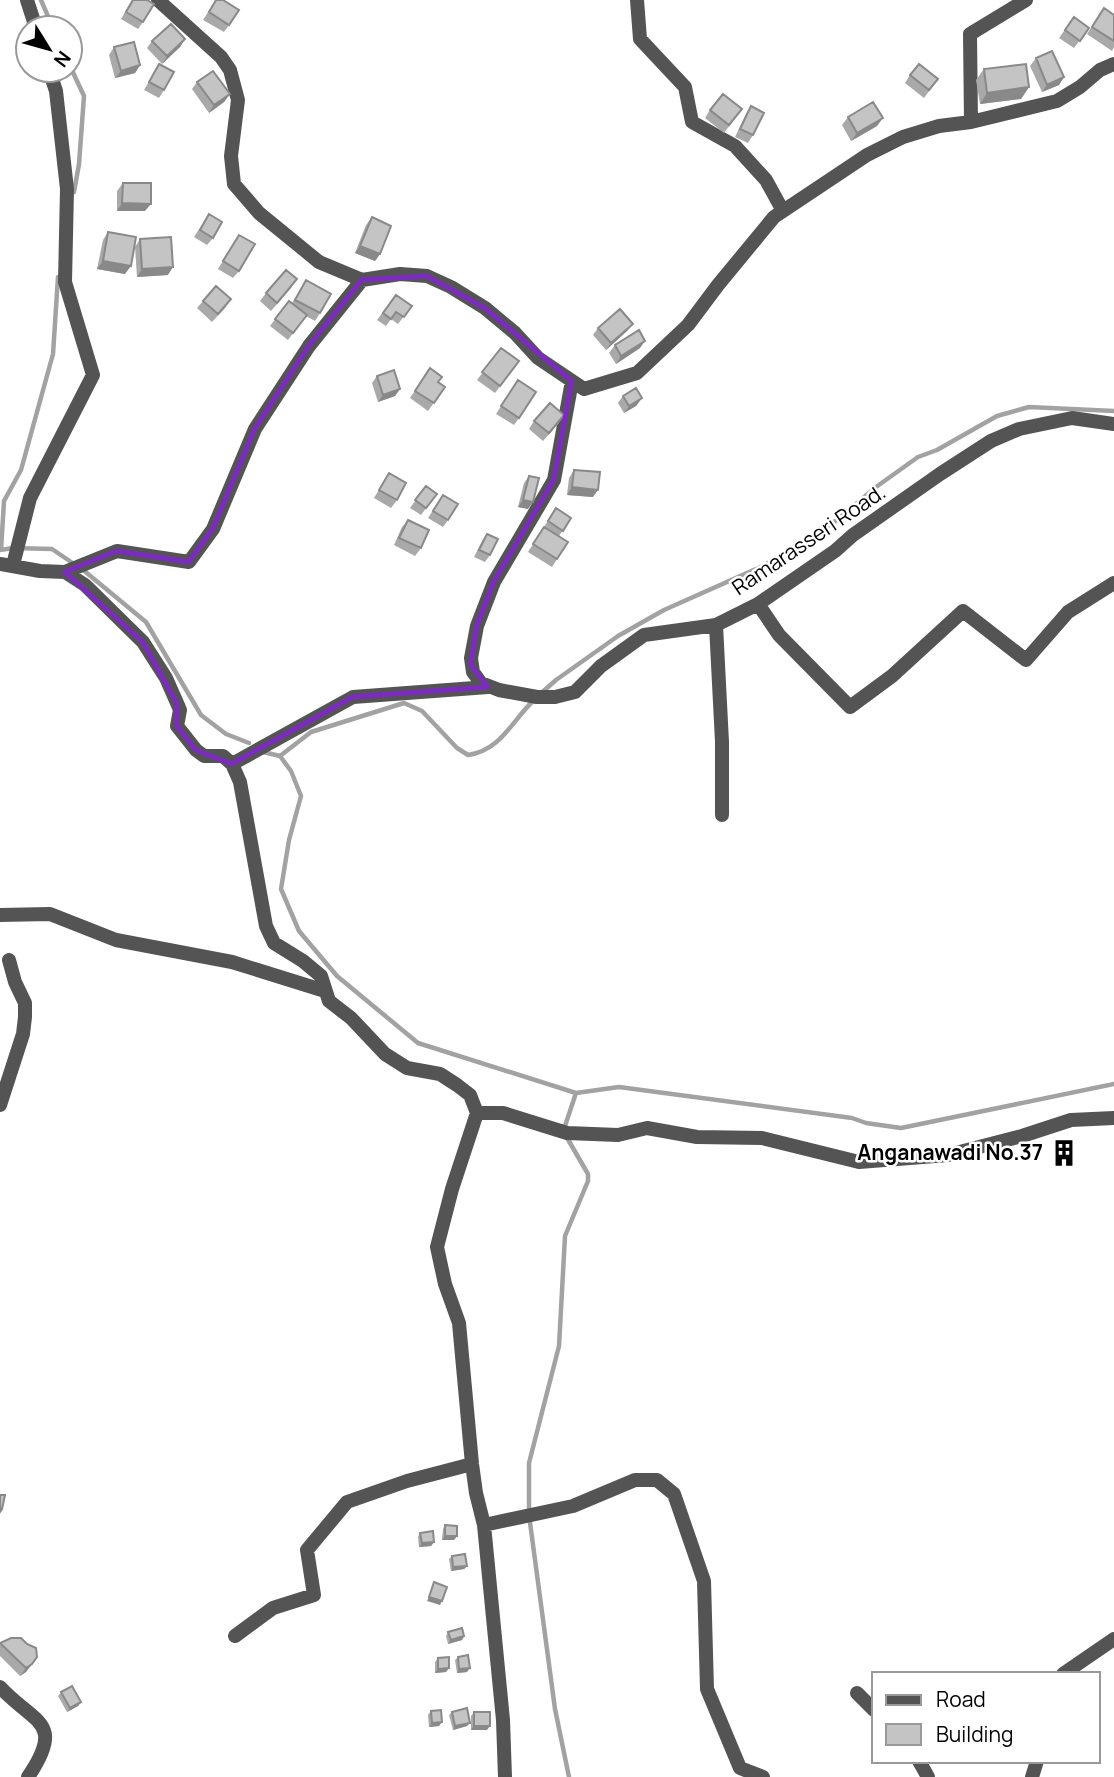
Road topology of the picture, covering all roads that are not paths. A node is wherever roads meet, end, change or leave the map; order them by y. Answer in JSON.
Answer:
{"nodes":[{"id":1,"x":158,"y":0,"type":"edge"},
{"id":2,"x":638,"y":0,"type":"edge"},
{"id":3,"x":1026,"y":0,"type":"edge"},
{"id":4,"x":1114,"y":64,"type":"edge"},
{"id":5,"x":54,"y":84,"type":"edge"},
{"id":6,"x":971,"y":121,"type":"junction"},
{"id":7,"x":783,"y":211,"type":"junction"},
{"id":8,"x":362,"y":280,"type":"junction"},
{"id":9,"x":572,"y":381,"type":"junction"},
{"id":10,"x":1114,"y":424,"type":"edge"},
{"id":11,"x":6,"y":565,"type":"edge"},
{"id":12,"x":65,"y":572,"type":"junction"},
{"id":13,"x":1114,"y":583,"type":"edge"},
{"id":14,"x":758,"y":604,"type":"junction"},
{"id":15,"x":716,"y":625,"type":"junction"},
{"id":16,"x":488,"y":687,"type":"junction"},
{"id":17,"x":232,"y":764,"type":"junction"},
{"id":18,"x":722,"y":815,"type":"dead end"},
{"id":19,"x":0,"y":915,"type":"edge"},
{"id":20,"x":9,"y":960,"type":"dead end"},
{"id":21,"x":325,"y":991,"type":"junction"},
{"id":22,"x":0,"y":1105,"type":"edge"},
{"id":23,"x":477,"y":1113,"type":"junction"},
{"id":24,"x":1114,"y":1118,"type":"edge"},
{"id":25,"x":472,"y":1464,"type":"junction"},
{"id":26,"x":484,"y":1525,"type":"junction"},
{"id":27,"x":235,"y":1636,"type":"dead end"},
{"id":28,"x":1114,"y":1639,"type":"edge"},
{"id":29,"x":1066,"y":1672,"type":"edge"},
{"id":30,"x":0,"y":1687,"type":"edge"},
{"id":31,"x":857,"y":1693,"type":"dead end"},
{"id":32,"x":872,"y":1708,"type":"edge"},
{"id":33,"x":28,"y":1777,"type":"edge"},
{"id":34,"x":505,"y":1777,"type":"edge"},
{"id":35,"x":762,"y":1777,"type":"edge"}],
"edges":[{"from":1,"to":8,"type":"street"},
{"from":2,"to":7,"type":"street"},
{"from":3,"to":6,"type":"street"},
{"from":4,"to":6,"type":"street"},
{"from":5,"to":11,"type":"street"},
{"from":6,"to":7,"type":"street"},
{"from":7,"to":9,"type":"street"},
{"from":8,"to":9,"type":"street"},
{"from":8,"to":12,"type":"street"},
{"from":9,"to":16,"type":"street"},
{"from":10,"to":14,"type":"street","name":"Ramarasseri Road."},
{"from":11,"to":12,"type":"street"},
{"from":12,"to":17,"type":"street"},
{"from":13,"to":14,"type":"street"},
{"from":14,"to":15,"type":"street","name":"Ramarasseri Road."},
{"from":15,"to":16,"type":"street","name":"Ramarasseri Road."},
{"from":15,"to":18,"type":"street"},
{"from":16,"to":17,"type":"street","name":"Ramarasseri Road."},
{"from":17,"to":21,"type":"street"},
{"from":19,"to":21,"type":"street"},
{"from":20,"to":22,"type":"street"},
{"from":21,"to":23,"type":"street"},
{"from":23,"to":24,"type":"street"},
{"from":23,"to":25,"type":"street"},
{"from":25,"to":26,"type":"street"},
{"from":25,"to":27,"type":"street"},
{"from":26,"to":34,"type":"street"},
{"from":26,"to":35,"type":"street"},
{"from":28,"to":29,"type":"street"},
{"from":30,"to":33,"type":"street"},
{"from":31,"to":32,"type":"street"}]}
